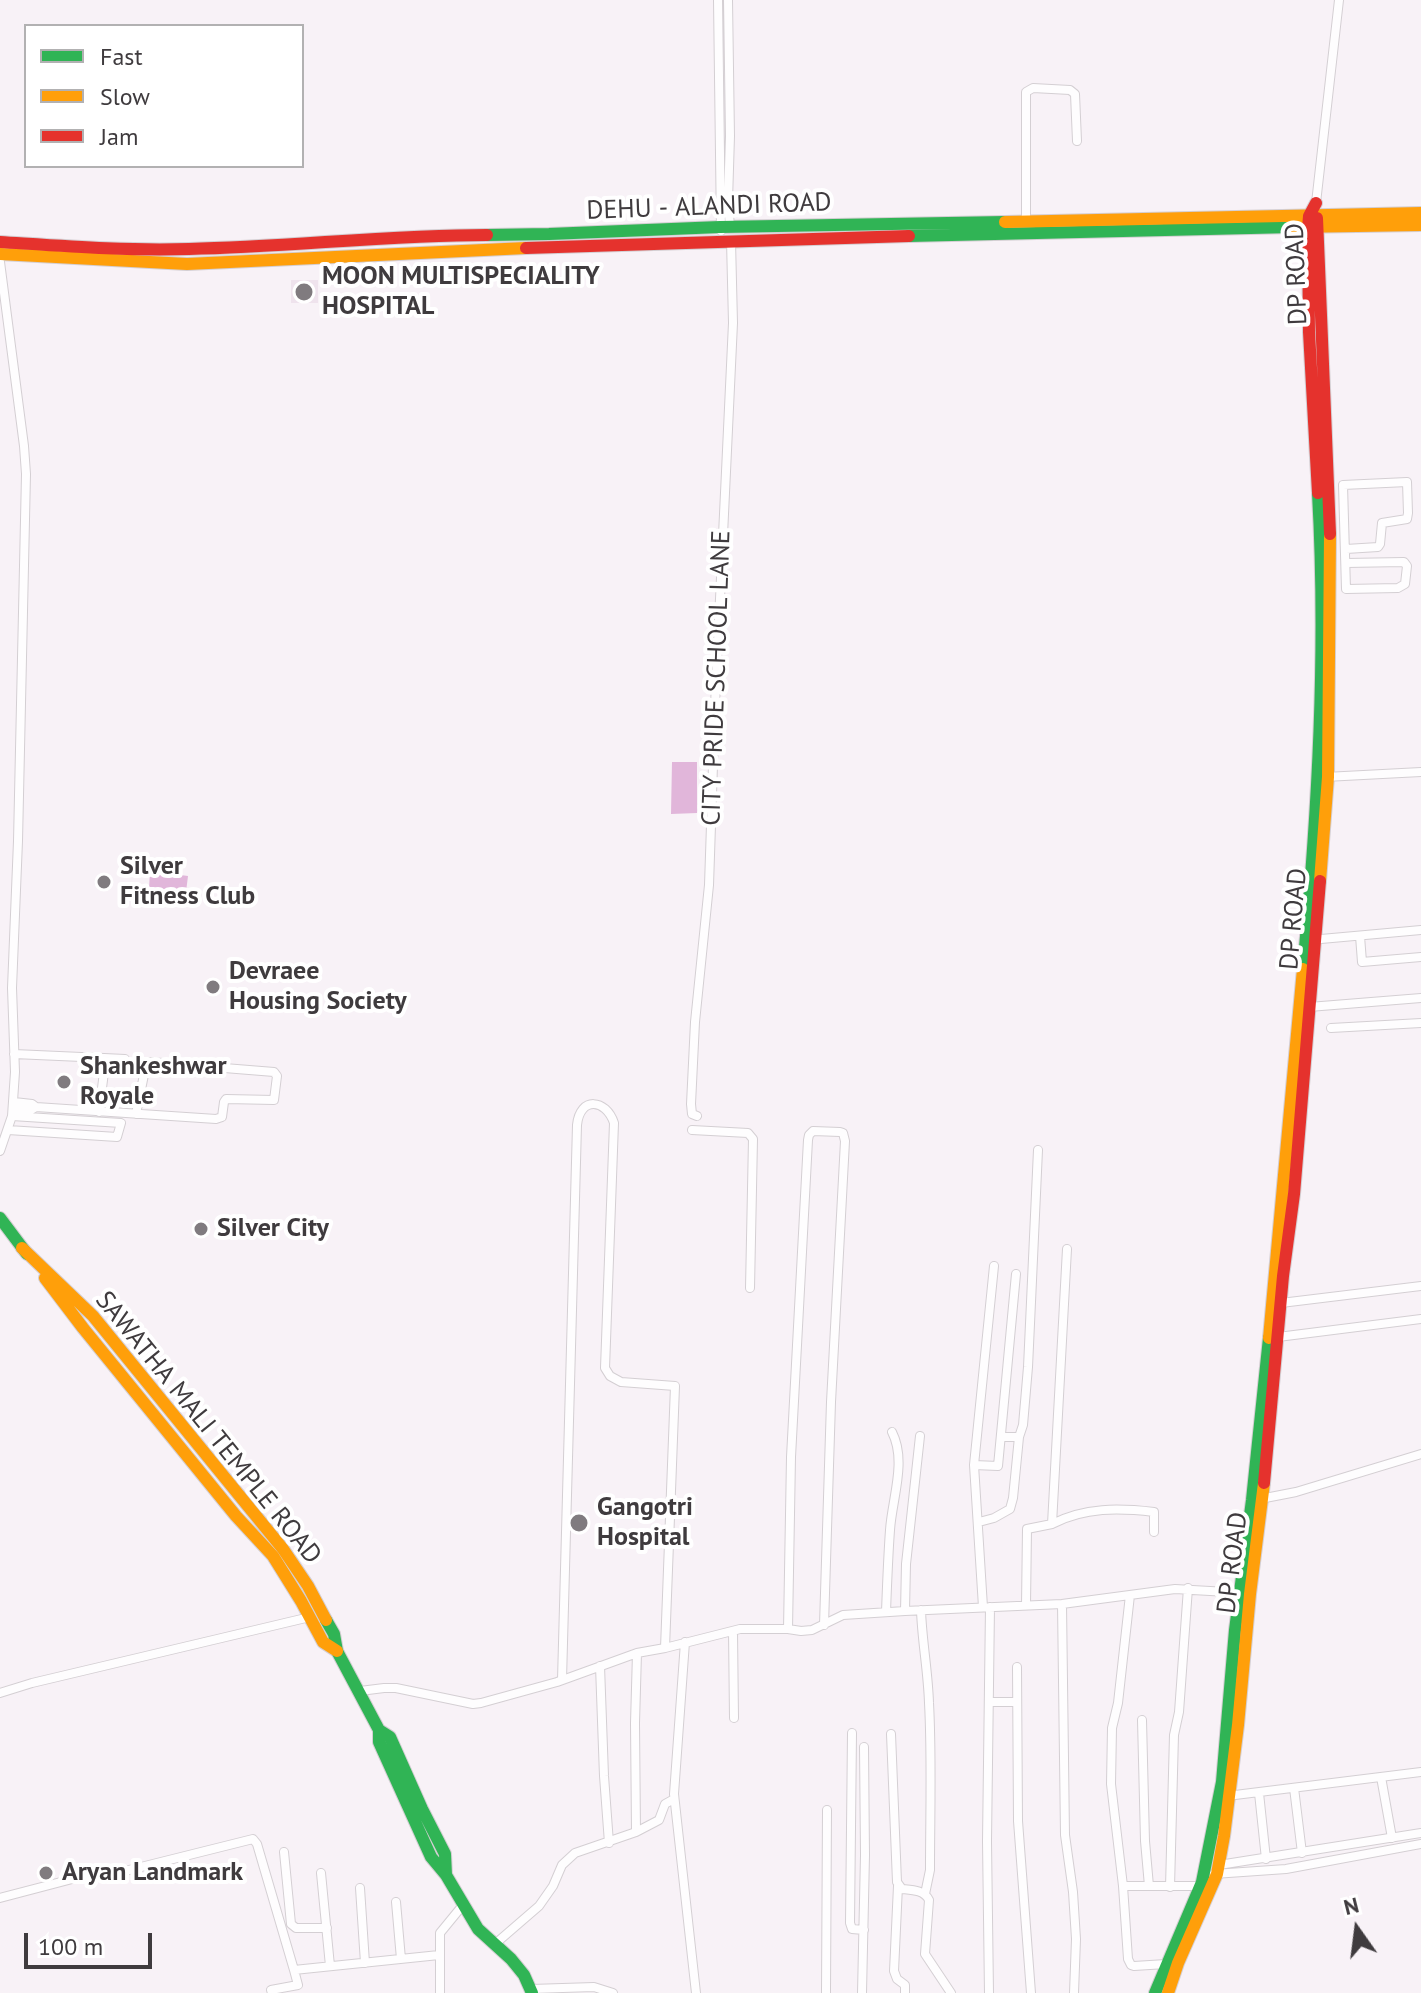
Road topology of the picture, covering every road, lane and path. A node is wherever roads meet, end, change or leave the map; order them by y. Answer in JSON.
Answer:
{"nodes":[{"id":1,"x":718,"y":0,"type":"edge"},
{"id":2,"x":728,"y":0,"type":"edge"},
{"id":3,"x":1339,"y":0,"type":"edge"},
{"id":4,"x":1077,"y":141,"type":"dead end"},
{"id":5,"x":1421,"y":213,"type":"edge"},
{"id":6,"x":1313,"y":218,"type":"junction"},
{"id":7,"x":1026,"y":221,"type":"junction"},
{"id":8,"x":1421,"y":225,"type":"edge"},
{"id":9,"x":725,"y":227,"type":"junction"},
{"id":10,"x":0,"y":242,"type":"edge"},
{"id":11,"x":726,"y":242,"type":"junction"},
{"id":12,"x":0,"y":254,"type":"edge"},
{"id":13,"x":0,"y":262,"type":"edge"},
{"id":14,"x":1323,"y":500,"type":"junction"},
{"id":15,"x":1346,"y":557,"type":"junction"},
{"id":16,"x":1331,"y":559,"type":"junction"},
{"id":17,"x":1421,"y":772,"type":"edge"},
{"id":18,"x":1322,"y":777,"type":"junction"},
{"id":19,"x":1421,"y":930,"type":"edge"},
{"id":20,"x":1360,"y":936,"type":"junction"},
{"id":21,"x":1310,"y":940,"type":"junction"},
{"id":22,"x":1421,"y":957,"type":"edge"},
{"id":23,"x":1421,"y":998,"type":"edge"},
{"id":24,"x":1309,"y":1007,"type":"junction"},
{"id":25,"x":1421,"y":1023,"type":"edge"},
{"id":26,"x":1331,"y":1028,"type":"dead end"},
{"id":27,"x":14,"y":1054,"type":"junction"},
{"id":28,"x":104,"y":1058,"type":"junction"},
{"id":29,"x":125,"y":1059,"type":"dead end"},
{"id":30,"x":13,"y":1109,"type":"junction"},
{"id":31,"x":99,"y":1112,"type":"junction"},
{"id":32,"x":136,"y":1114,"type":"junction"},
{"id":33,"x":694,"y":1115,"type":"dead end"},
{"id":34,"x":8,"y":1130,"type":"junction"},
{"id":35,"x":692,"y":1130,"type":"dead end"},
{"id":36,"x":1038,"y":1150,"type":"dead end"},
{"id":37,"x":0,"y":1151,"type":"edge"},
{"id":38,"x":0,"y":1218,"type":"edge"},
{"id":39,"x":22,"y":1248,"type":"junction"},
{"id":40,"x":1067,"y":1249,"type":"dead end"},
{"id":41,"x":994,"y":1266,"type":"dead end"},
{"id":42,"x":1016,"y":1274,"type":"dead end"},
{"id":43,"x":1421,"y":1286,"type":"edge"},
{"id":44,"x":750,"y":1288,"type":"dead end"},
{"id":45,"x":1281,"y":1303,"type":"junction"},
{"id":46,"x":1421,"y":1319,"type":"edge"},
{"id":47,"x":1278,"y":1337,"type":"junction"},
{"id":48,"x":892,"y":1432,"type":"dead end"},
{"id":49,"x":920,"y":1436,"type":"dead end"},
{"id":50,"x":1001,"y":1437,"type":"junction"},
{"id":51,"x":1019,"y":1437,"type":"junction"},
{"id":52,"x":1421,"y":1454,"type":"edge"},
{"id":53,"x":974,"y":1465,"type":"junction"},
{"id":54,"x":1257,"y":1500,"type":"junction"},
{"id":55,"x":979,"y":1522,"type":"junction"},
{"id":56,"x":1052,"y":1524,"type":"junction"},
{"id":57,"x":1154,"y":1532,"type":"dead end"},
{"id":58,"x":1188,"y":1588,"type":"junction"},
{"id":59,"x":1244,"y":1593,"type":"junction"},
{"id":60,"x":1130,"y":1595,"type":"junction"},
{"id":61,"x":1062,"y":1604,"type":"junction"},
{"id":62,"x":1026,"y":1605,"type":"junction"},
{"id":63,"x":986,"y":1607,"type":"junction"},
{"id":64,"x":921,"y":1610,"type":"junction"},
{"id":65,"x":905,"y":1611,"type":"junction"},
{"id":66,"x":886,"y":1612,"type":"junction"},
{"id":67,"x":310,"y":1617,"type":"junction"},
{"id":68,"x":824,"y":1625,"type":"junction"},
{"id":69,"x":788,"y":1629,"type":"junction"},
{"id":70,"x":733,"y":1631,"type":"junction"},
{"id":71,"x":685,"y":1642,"type":"junction"},
{"id":72,"x":665,"y":1648,"type":"junction"},
{"id":73,"x":337,"y":1651,"type":"junction"},
{"id":74,"x":637,"y":1653,"type":"junction"},
{"id":75,"x":600,"y":1666,"type":"junction"},
{"id":76,"x":1017,"y":1667,"type":"dead end"},
{"id":77,"x":562,"y":1680,"type":"junction"},
{"id":78,"x":360,"y":1691,"type":"junction"},
{"id":79,"x":0,"y":1693,"type":"edge"},
{"id":80,"x":990,"y":1702,"type":"junction"},
{"id":81,"x":1016,"y":1702,"type":"junction"},
{"id":82,"x":734,"y":1718,"type":"dead end"},
{"id":83,"x":1142,"y":1720,"type":"dead end"},
{"id":84,"x":852,"y":1733,"type":"dead end"},
{"id":85,"x":891,"y":1734,"type":"dead end"},
{"id":86,"x":864,"y":1747,"type":"dead end"},
{"id":87,"x":1421,"y":1772,"type":"edge"},
{"id":88,"x":1381,"y":1777,"type":"junction"},
{"id":89,"x":1294,"y":1788,"type":"junction"},
{"id":90,"x":1259,"y":1793,"type":"junction"},
{"id":91,"x":1224,"y":1796,"type":"junction"},
{"id":92,"x":674,"y":1799,"type":"junction"},
{"id":93,"x":827,"y":1810,"type":"dead end"},
{"id":94,"x":636,"y":1832,"type":"junction"},
{"id":95,"x":1421,"y":1833,"type":"edge"},
{"id":96,"x":1392,"y":1838,"type":"junction"},
{"id":97,"x":609,"y":1843,"type":"junction"},
{"id":98,"x":1421,"y":1844,"type":"edge"},
{"id":99,"x":284,"y":1852,"type":"dead end"},
{"id":100,"x":1302,"y":1853,"type":"junction"},
{"id":101,"x":1266,"y":1859,"type":"junction"},
{"id":102,"x":1214,"y":1871,"type":"junction"},
{"id":103,"x":321,"y":1873,"type":"dead end"},
{"id":104,"x":898,"y":1886,"type":"junction"},
{"id":105,"x":1123,"y":1886,"type":"junction"},
{"id":106,"x":1149,"y":1886,"type":"junction"},
{"id":107,"x":1201,"y":1886,"type":"junction"},
{"id":108,"x":1170,"y":1887,"type":"junction"},
{"id":109,"x":360,"y":1888,"type":"dead end"},
{"id":110,"x":925,"y":1894,"type":"junction"},
{"id":111,"x":0,"y":1898,"type":"edge"},
{"id":112,"x":396,"y":1902,"type":"dead end"},
{"id":113,"x":463,"y":1905,"type":"junction"},
{"id":114,"x":327,"y":1928,"type":"junction"},
{"id":115,"x":864,"y":1930,"type":"junction"},
{"id":116,"x":495,"y":1944,"type":"junction"},
{"id":117,"x":439,"y":1955,"type":"junction"},
{"id":118,"x":401,"y":1959,"type":"junction"},
{"id":119,"x":365,"y":1963,"type":"junction"},
{"id":120,"x":1166,"y":1964,"type":"junction"},
{"id":121,"x":330,"y":1966,"type":"junction"},
{"id":122,"x":294,"y":1970,"type":"junction"},
{"id":123,"x":532,"y":1991,"type":"edge"},
{"id":124,"x":272,"y":1993,"type":"edge"},
{"id":125,"x":440,"y":1993,"type":"edge"},
{"id":126,"x":613,"y":1993,"type":"edge"},
{"id":127,"x":696,"y":1993,"type":"edge"},
{"id":128,"x":826,"y":1993,"type":"edge"},
{"id":129,"x":862,"y":1993,"type":"edge"},
{"id":130,"x":905,"y":1993,"type":"edge"},
{"id":131,"x":951,"y":1993,"type":"edge"},
{"id":132,"x":989,"y":1993,"type":"edge"},
{"id":133,"x":1031,"y":1993,"type":"edge"},
{"id":134,"x":1074,"y":1993,"type":"edge"},
{"id":135,"x":1155,"y":1993,"type":"edge"},
{"id":136,"x":1168,"y":1993,"type":"edge"}],
"edges":[{"from":1,"to":9,"type":"street"},
{"from":2,"to":9,"type":"street"},
{"from":3,"to":6,"type":"street"},
{"from":4,"to":7,"type":"street"},
{"from":5,"to":6,"type":"street","name":"DEHU - ALANDI ROAD"},
{"from":6,"to":7,"type":"street","name":"DEHU - ALANDI ROAD"},
{"from":6,"to":8,"type":"street","name":"DEHU - ALANDI ROAD"},
{"from":6,"to":11,"type":"street","name":"DEHU - ALANDI ROAD"},
{"from":6,"to":14,"type":"street","name":"DP ROAD"},
{"from":7,"to":9,"type":"street","name":"DEHU - ALANDI ROAD"},
{"from":9,"to":10,"type":"street","name":"DEHU - ALANDI ROAD"},
{"from":9,"to":11,"type":"street","name":"CITY PRIDE SCHOOL LANE"},
{"from":11,"to":12,"type":"street","name":"DEHU - ALANDI ROAD"},
{"from":11,"to":33,"type":"street","name":"CITY PRIDE SCHOOL LANE"},
{"from":13,"to":27,"type":"street"},
{"from":14,"to":16,"type":"street","name":"DP ROAD"},
{"from":14,"to":18,"type":"street","name":"DP ROAD"},
{"from":15,"to":15,"type":"street"},
{"from":15,"to":15,"type":"street"},
{"from":15,"to":16,"type":"street"},
{"from":16,"to":18,"type":"street","name":"DP ROAD"},
{"from":17,"to":18,"type":"street"},
{"from":18,"to":21,"type":"street","name":"DP ROAD"},
{"from":19,"to":20,"type":"street"},
{"from":20,"to":21,"type":"street"},
{"from":20,"to":22,"type":"street"},
{"from":21,"to":24,"type":"street","name":"DP ROAD"},
{"from":21,"to":54,"type":"street","name":"DP ROAD"},
{"from":23,"to":24,"type":"street"},
{"from":24,"to":45,"type":"street","name":"DP ROAD"},
{"from":25,"to":26,"type":"street"},
{"from":27,"to":28,"type":"street"},
{"from":27,"to":30,"type":"street"},
{"from":28,"to":29,"type":"street"},
{"from":28,"to":31,"type":"street"},
{"from":30,"to":31,"type":"street"},
{"from":30,"to":34,"type":"street"},
{"from":30,"to":34,"type":"street"},
{"from":31,"to":32,"type":"street"},
{"from":32,"to":32,"type":"street"},
{"from":34,"to":37,"type":"street"},
{"from":35,"to":44,"type":"street"},
{"from":36,"to":51,"type":"street"},
{"from":38,"to":39,"type":"street","name":"SAWATHA MALI TEMPLE ROAD"},
{"from":39,"to":67,"type":"street","name":"SAWATHA MALI TEMPLE ROAD"},
{"from":39,"to":73,"type":"street","name":"SAWATHA MALI TEMPLE ROAD"},
{"from":40,"to":56,"type":"street"},
{"from":41,"to":53,"type":"street"},
{"from":42,"to":50,"type":"street"},
{"from":43,"to":45,"type":"street"},
{"from":45,"to":47,"type":"street","name":"DP ROAD"},
{"from":46,"to":47,"type":"street"},
{"from":47,"to":54,"type":"street","name":"DP ROAD"},
{"from":48,"to":66,"type":"street"},
{"from":49,"to":65,"type":"street"},
{"from":50,"to":51,"type":"street"},
{"from":50,"to":53,"type":"street"},
{"from":51,"to":55,"type":"street"},
{"from":52,"to":54,"type":"street"},
{"from":53,"to":55,"type":"street"},
{"from":54,"to":59,"type":"street","name":"DP ROAD"},
{"from":55,"to":63,"type":"street"},
{"from":56,"to":57,"type":"street"},
{"from":56,"to":62,"type":"street"},
{"from":58,"to":59,"type":"street"},
{"from":58,"to":60,"type":"street"},
{"from":58,"to":108,"type":"street"},
{"from":59,"to":91,"type":"street","name":"DP ROAD"},
{"from":60,"to":61,"type":"street"},
{"from":60,"to":105,"type":"street"},
{"from":61,"to":62,"type":"street"},
{"from":61,"to":134,"type":"street"},
{"from":62,"to":63,"type":"street"},
{"from":63,"to":64,"type":"street"},
{"from":63,"to":80,"type":"street"},
{"from":64,"to":65,"type":"street"},
{"from":64,"to":110,"type":"street"},
{"from":65,"to":66,"type":"street"},
{"from":66,"to":68,"type":"street"},
{"from":67,"to":73,"type":"street","name":"SAWATHA MALI TEMPLE ROAD"},
{"from":67,"to":79,"type":"street"},
{"from":68,"to":69,"type":"street"},
{"from":68,"to":69,"type":"street"},
{"from":69,"to":70,"type":"street"},
{"from":70,"to":71,"type":"street"},
{"from":70,"to":82,"type":"street"},
{"from":71,"to":72,"type":"street"},
{"from":71,"to":92,"type":"street"},
{"from":72,"to":74,"type":"street"},
{"from":72,"to":77,"type":"street"},
{"from":73,"to":78,"type":"street","name":"SAWATHA MALI TEMPLE ROAD"},
{"from":74,"to":75,"type":"street"},
{"from":74,"to":94,"type":"street"},
{"from":75,"to":77,"type":"street"},
{"from":75,"to":97,"type":"street"},
{"from":76,"to":81,"type":"street"},
{"from":77,"to":78,"type":"street"},
{"from":78,"to":113,"type":"street","name":"SAWATHA MALI TEMPLE ROAD"},
{"from":80,"to":81,"type":"street"},
{"from":80,"to":132,"type":"street"},
{"from":81,"to":133,"type":"street"},
{"from":83,"to":106,"type":"street"},
{"from":84,"to":115,"type":"street"},
{"from":85,"to":104,"type":"street"},
{"from":86,"to":115,"type":"street"},
{"from":87,"to":88,"type":"street"},
{"from":88,"to":89,"type":"street"},
{"from":88,"to":96,"type":"street"},
{"from":89,"to":90,"type":"street"},
{"from":89,"to":100,"type":"street"},
{"from":90,"to":91,"type":"street"},
{"from":90,"to":101,"type":"street"},
{"from":91,"to":102,"type":"street","name":"DP ROAD"},
{"from":92,"to":94,"type":"street"},
{"from":92,"to":127,"type":"street"},
{"from":93,"to":128,"type":"street"},
{"from":94,"to":97,"type":"street"},
{"from":95,"to":96,"type":"street"},
{"from":96,"to":100,"type":"street"},
{"from":97,"to":116,"type":"street"},
{"from":98,"to":102,"type":"street"},
{"from":99,"to":114,"type":"street"},
{"from":100,"to":101,"type":"street"},
{"from":101,"to":102,"type":"street"},
{"from":102,"to":107,"type":"street","name":"DP ROAD"},
{"from":102,"to":136,"type":"street","name":"DP ROAD"},
{"from":103,"to":114,"type":"street"},
{"from":104,"to":110,"type":"street"},
{"from":104,"to":130,"type":"street"},
{"from":105,"to":106,"type":"street"},
{"from":105,"to":120,"type":"street"},
{"from":106,"to":108,"type":"street"},
{"from":107,"to":108,"type":"street"},
{"from":107,"to":120,"type":"street","name":"DP ROAD"},
{"from":109,"to":119,"type":"street"},
{"from":110,"to":131,"type":"street"},
{"from":111,"to":122,"type":"street"},
{"from":112,"to":118,"type":"street"},
{"from":113,"to":116,"type":"street","name":"SAWATHA MALI TEMPLE ROAD"},
{"from":113,"to":117,"type":"street"},
{"from":114,"to":121,"type":"street"},
{"from":115,"to":129,"type":"street"},
{"from":116,"to":123,"type":"street","name":"SAWATHA MALI TEMPLE ROAD"},
{"from":117,"to":118,"type":"street"},
{"from":117,"to":125,"type":"street"},
{"from":118,"to":119,"type":"street"},
{"from":119,"to":121,"type":"street"},
{"from":120,"to":135,"type":"street","name":"DP ROAD"},
{"from":121,"to":122,"type":"street"},
{"from":122,"to":124,"type":"street"},
{"from":123,"to":126,"type":"street"}]}
